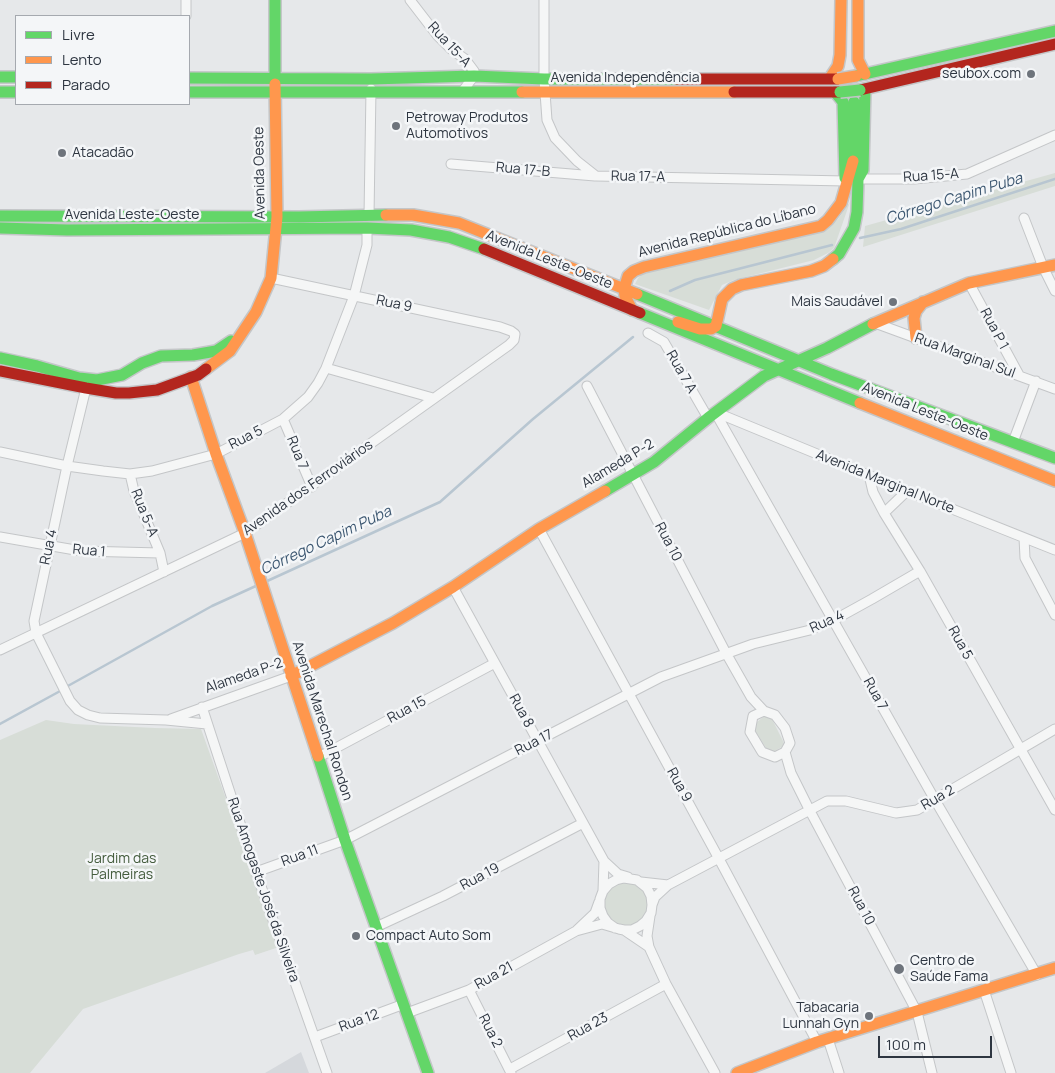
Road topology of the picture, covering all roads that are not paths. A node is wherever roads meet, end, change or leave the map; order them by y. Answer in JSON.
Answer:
{"nodes":[{"id":1,"x":186,"y":0,"type":"edge"},
{"id":2,"x":275,"y":0,"type":"edge"},
{"id":3,"x":410,"y":0,"type":"edge"},
{"id":4,"x":544,"y":0,"type":"edge"},
{"id":5,"x":841,"y":0,"type":"edge"},
{"id":6,"x":853,"y":0,"type":"edge"},
{"id":7,"x":858,"y":0,"type":"edge"},
{"id":8,"x":186,"y":15,"type":"edge"},
{"id":9,"x":1055,"y":31,"type":"edge"},
{"id":10,"x":1028,"y":43,"type":"junction"},
{"id":11,"x":1055,"y":44,"type":"edge"},
{"id":12,"x":858,"y":73,"type":"junction"},
{"id":13,"x":474,"y":76,"type":"junction"},
{"id":14,"x":0,"y":77,"type":"edge"},
{"id":15,"x":15,"y":77,"type":"edge"},
{"id":16,"x":190,"y":78,"type":"edge"},
{"id":17,"x":275,"y":78,"type":"junction"},
{"id":18,"x":683,"y":78,"type":"junction"},
{"id":19,"x":834,"y":78,"type":"junction"},
{"id":20,"x":371,"y":79,"type":"junction"},
{"id":21,"x":544,"y":79,"type":"junction"},
{"id":22,"x":863,"y":90,"type":"junction"},
{"id":23,"x":274,"y":91,"type":"junction"},
{"id":24,"x":0,"y":92,"type":"edge"},
{"id":25,"x":15,"y":92,"type":"edge"},
{"id":26,"x":190,"y":92,"type":"edge"},
{"id":27,"x":371,"y":92,"type":"junction"},
{"id":28,"x":462,"y":92,"type":"junction"},
{"id":29,"x":683,"y":92,"type":"junction"},
{"id":30,"x":838,"y":92,"type":"junction"},
{"id":31,"x":544,"y":93,"type":"junction"},
{"id":32,"x":854,"y":102,"type":"dead end"},
{"id":33,"x":1055,"y":135,"type":"edge"},
{"id":34,"x":854,"y":157,"type":"junction"},
{"id":35,"x":451,"y":164,"type":"dead end"},
{"id":36,"x":596,"y":176,"type":"junction"},
{"id":37,"x":858,"y":178,"type":"junction"},
{"id":38,"x":846,"y":180,"type":"junction"},
{"id":39,"x":0,"y":216,"type":"edge"},
{"id":40,"x":369,"y":216,"type":"junction"},
{"id":41,"x":277,"y":217,"type":"junction"},
{"id":42,"x":1024,"y":218,"type":"dead end"},
{"id":43,"x":0,"y":228,"type":"edge"},
{"id":44,"x":368,"y":228,"type":"junction"},
{"id":45,"x":276,"y":229,"type":"junction"},
{"id":46,"x":1049,"y":266,"type":"edge"},
{"id":47,"x":271,"y":278,"type":"junction"},
{"id":48,"x":970,"y":283,"type":"junction"},
{"id":49,"x":624,"y":289,"type":"junction"},
{"id":50,"x":1055,"y":291,"type":"edge"},
{"id":51,"x":354,"y":296,"type":"junction"},
{"id":52,"x":924,"y":302,"type":"junction"},
{"id":53,"x":632,"y":310,"type":"junction"},
{"id":54,"x":659,"y":322,"type":"junction"},
{"id":55,"x":875,"y":323,"type":"junction"},
{"id":56,"x":716,"y":326,"type":"junction"},
{"id":57,"x":648,"y":333,"type":"dead end"},
{"id":58,"x":515,"y":334,"type":"joint"},
{"id":59,"x":239,"y":336,"type":"junction"},
{"id":60,"x":916,"y":338,"type":"junction"},
{"id":61,"x":827,"y":348,"type":"junction"},
{"id":62,"x":173,"y":357,"type":"junction"},
{"id":63,"x":0,"y":358,"type":"edge"},
{"id":64,"x":798,"y":360,"type":"junction"},
{"id":65,"x":326,"y":368,"type":"junction"},
{"id":66,"x":0,"y":370,"type":"edge"},
{"id":67,"x":777,"y":370,"type":"junction"},
{"id":68,"x":831,"y":374,"type":"junction"},
{"id":69,"x":1019,"y":375,"type":"junction"},
{"id":70,"x":191,"y":377,"type":"junction"},
{"id":71,"x":136,"y":380,"type":"junction"},
{"id":72,"x":1036,"y":381,"type":"junction"},
{"id":73,"x":587,"y":386,"type":"dead end"},
{"id":74,"x":86,"y":388,"type":"junction"},
{"id":75,"x":1055,"y":389,"type":"edge"},
{"id":76,"x":433,"y":398,"type":"junction"},
{"id":77,"x":711,"y":415,"type":"junction"},
{"id":78,"x":284,"y":419,"type":"junction"},
{"id":79,"x":1013,"y":442,"type":"junction"},
{"id":80,"x":0,"y":452,"type":"edge"},
{"id":81,"x":216,"y":454,"type":"junction"},
{"id":82,"x":1055,"y":458,"type":"edge"},
{"id":83,"x":67,"y":466,"type":"junction"},
{"id":84,"x":130,"y":474,"type":"junction"},
{"id":85,"x":632,"y":474,"type":"junction"},
{"id":86,"x":870,"y":476,"type":"junction"},
{"id":87,"x":1055,"y":481,"type":"edge"},
{"id":88,"x":312,"y":487,"type":"junction"},
{"id":89,"x":907,"y":491,"type":"junction"},
{"id":90,"x":884,"y":513,"type":"junction"},
{"id":91,"x":539,"y":529,"type":"junction"},
{"id":92,"x":245,"y":533,"type":"junction"},
{"id":93,"x":0,"y":537,"type":"edge"},
{"id":94,"x":1024,"y":538,"type":"junction"},
{"id":95,"x":50,"y":546,"type":"junction"},
{"id":96,"x":1055,"y":550,"type":"edge"},
{"id":97,"x":160,"y":553,"type":"junction"},
{"id":98,"x":920,"y":571,"type":"junction"},
{"id":99,"x":164,"y":572,"type":"junction"},
{"id":100,"x":453,"y":587,"type":"junction"},
{"id":101,"x":1055,"y":615,"type":"edge"},
{"id":102,"x":834,"y":620,"type":"junction"},
{"id":103,"x":36,"y":633,"type":"junction"},
{"id":104,"x":0,"y":650,"type":"edge"},
{"id":105,"x":726,"y":654,"type":"junction"},
{"id":106,"x":495,"y":663,"type":"junction"},
{"id":107,"x":291,"y":676,"type":"junction"},
{"id":108,"x":628,"y":693,"type":"junction"},
{"id":109,"x":751,"y":697,"type":"junction"},
{"id":110,"x":202,"y":707,"type":"junction"},
{"id":111,"x":764,"y":711,"type":"junction"},
{"id":112,"x":753,"y":716,"type":"junction"},
{"id":113,"x":166,"y":720,"type":"junction"},
{"id":114,"x":207,"y":724,"type":"junction"},
{"id":115,"x":1055,"y":729,"type":"edge"},
{"id":116,"x":538,"y":741,"type":"junction"},
{"id":117,"x":1021,"y":750,"type":"junction"},
{"id":118,"x":785,"y":752,"type":"junction"},
{"id":119,"x":319,"y":757,"type":"junction"},
{"id":120,"x":775,"y":757,"type":"junction"},
{"id":121,"x":791,"y":773,"type":"junction"},
{"id":122,"x":935,"y":800,"type":"junction"},
{"id":123,"x":1055,"y":810,"type":"edge"},
{"id":124,"x":810,"y":811,"type":"junction"},
{"id":125,"x":582,"y":822,"type":"junction"},
{"id":126,"x":345,"y":840,"type":"junction"},
{"id":127,"x":718,"y":857,"type":"junction"},
{"id":128,"x":604,"y":861,"type":"junction"},
{"id":129,"x":256,"y":872,"type":"junction"},
{"id":130,"x":637,"y":880,"type":"junction"},
{"id":131,"x":668,"y":885,"type":"junction"},
{"id":132,"x":602,"y":895,"type":"junction"},
{"id":133,"x":652,"y":909,"type":"junction"},
{"id":134,"x":376,"y":927,"type":"junction"},
{"id":135,"x":619,"y":929,"type":"junction"},
{"id":136,"x":576,"y":931,"type":"junction"},
{"id":137,"x":649,"y":948,"type":"junction"},
{"id":138,"x":1055,"y":968,"type":"edge"},
{"id":139,"x":1036,"y":974,"type":"junction"},
{"id":140,"x":666,"y":984,"type":"junction"},
{"id":141,"x":469,"y":990,"type":"junction"},
{"id":142,"x":984,"y":990,"type":"junction"},
{"id":143,"x":406,"y":1009,"type":"junction"},
{"id":144,"x":917,"y":1012,"type":"junction"},
{"id":145,"x":315,"y":1037,"type":"junction"},
{"id":146,"x":822,"y":1041,"type":"junction"},
{"id":147,"x":756,"y":1070,"type":"edge"},
{"id":148,"x":510,"y":1071,"type":"edge"},
{"id":149,"x":327,"y":1073,"type":"edge"},
{"id":150,"x":428,"y":1073,"type":"edge"},
{"id":151,"x":715,"y":1073,"type":"edge"},
{"id":152,"x":737,"y":1073,"type":"edge"},
{"id":153,"x":840,"y":1073,"type":"edge"},
{"id":154,"x":932,"y":1073,"type":"edge"},
{"id":155,"x":1011,"y":1073,"type":"edge"}],
"edges":[{"from":1,"to":8,"type":"street"},
{"from":2,"to":17,"type":"main road","name":"Avenida Oeste"},
{"from":3,"to":13,"type":"street","name":"Rua 15-A"},
{"from":4,"to":21,"type":"street","name":"Rua 17-A"},
{"from":5,"to":19,"type":"main road"},
{"from":6,"to":12,"type":"main road"},
{"from":7,"to":12,"type":"main road"},
{"from":9,"to":10,"type":"main road","name":"Avenida Independência"},
{"from":10,"to":11,"type":"main road","name":"Avenida Independência"},
{"from":10,"to":12,"type":"main road","name":"Avenida Independência"},
{"from":10,"to":22,"type":"main road","name":"Avenida Independência"},
{"from":12,"to":19,"type":"main road","name":"Avenida Independência","bridge":true},
{"from":13,"to":20,"type":"main road","name":"Avenida Independência"},
{"from":13,"to":21,"type":"main road","name":"Avenida Independência"},
{"from":13,"to":28,"type":"street","name":"Rua 15-A"},
{"from":14,"to":15,"type":"main road"},
{"from":16,"to":17,"type":"main road","name":"Avenida Independência"},
{"from":17,"to":20,"type":"main road","name":"Avenida Independência"},
{"from":17,"to":23,"type":"main road","name":"Avenida Oeste"},
{"from":18,"to":19,"type":"main road","name":"Avenida Independência"},
{"from":18,"to":21,"type":"main road","name":"Avenida Independência"},
{"from":18,"to":29,"type":"main road"},
{"from":20,"to":27,"type":"street"},
{"from":21,"to":31,"type":"street","name":"Rua 17-A"},
{"from":22,"to":30,"type":"main road","name":"Avenida Independência","bridge":true},
{"from":22,"to":37,"type":"main road","name":"Avenida República do Líbano"},
{"from":23,"to":26,"type":"main road","name":"Avenida Independência"},
{"from":23,"to":27,"type":"main road","name":"Avenida Independência"},
{"from":23,"to":41,"type":"main road","name":"Avenida Oeste"},
{"from":24,"to":25,"type":"main road"},
{"from":27,"to":28,"type":"main road","name":"Avenida Independência"},
{"from":27,"to":40,"type":"street"},
{"from":28,"to":31,"type":"main road","name":"Avenida Independência"},
{"from":29,"to":30,"type":"main road","name":"Avenida Independência"},
{"from":29,"to":31,"type":"main road","name":"Avenida Independência"},
{"from":30,"to":38,"type":"main road","name":"Avenida República do Líbano"},
{"from":31,"to":36,"type":"street","name":"Rua 17-A"},
{"from":32,"to":34,"type":"main road","name":"Avenida República do Líbano"},
{"from":33,"to":37,"type":"street","name":"Rua 15-A"},
{"from":34,"to":37,"type":"main road","name":"Avenida República do Líbano"},
{"from":34,"to":38,"type":"main road","name":"Avenida República do Líbano"},
{"from":35,"to":36,"type":"street","name":"Rua 17-B"},
{"from":36,"to":38,"type":"street","name":"Rua 17-A"},
{"from":37,"to":56,"type":"main road","name":"Avenida República do Líbano"},
{"from":38,"to":49,"type":"main road","name":"Avenida República do Líbano"},
{"from":39,"to":41,"type":"main road","name":"Avenida Leste-Oeste"},
{"from":40,"to":41,"type":"main road","name":"Avenida Leste-Oeste"},
{"from":40,"to":49,"type":"main road","name":"Avenida Leste-Oeste"},
{"from":41,"to":45,"type":"main road","name":"Avenida Oeste"},
{"from":42,"to":46,"type":"street"},
{"from":43,"to":45,"type":"main road","name":"Avenida Leste-Oeste"},
{"from":44,"to":45,"type":"main road","name":"Avenida Leste-Oeste"},
{"from":44,"to":51,"type":"street","name":"Rua 5"},
{"from":44,"to":53,"type":"main road","name":"Avenida Leste-Oeste"},
{"from":45,"to":47,"type":"main road","name":"Avenida Oeste"},
{"from":46,"to":48,"type":"main road","name":"Alameda P-2"},
{"from":46,"to":50,"type":"street"},
{"from":47,"to":51,"type":"street","name":"Rua 9"},
{"from":47,"to":59,"type":"main road","name":"Avenida Oeste"},
{"from":48,"to":52,"type":"main road","name":"Alameda P-2"},
{"from":48,"to":69,"type":"street","name":"Rua P 1"},
{"from":49,"to":53,"type":"main road"},
{"from":49,"to":56,"type":"main road","name":"Avenida Leste-Oeste"},
{"from":51,"to":58,"type":"street","name":"Rua 9"},
{"from":51,"to":65,"type":"street","name":"Rua 5"},
{"from":52,"to":55,"type":"main road","name":"Alameda P-2"},
{"from":52,"to":60,"type":"main road"},
{"from":53,"to":54,"type":"main road","name":"Avenida Leste-Oeste"},
{"from":54,"to":56,"type":"main road"},
{"from":54,"to":67,"type":"main road","name":"Avenida Leste-Oeste"},
{"from":55,"to":60,"type":"street","name":"Rua Marginal Sul"},
{"from":55,"to":61,"type":"main road","name":"Alameda P-2"},
{"from":56,"to":64,"type":"main road","name":"Avenida Leste-Oeste"},
{"from":57,"to":77,"type":"street","name":"Rua 7 A"},
{"from":58,"to":76,"type":"street","name":"Avenida dos Ferroviários"},
{"from":59,"to":62,"type":"main road","name":"Avenida Oeste"},
{"from":59,"to":70,"type":"main road","name":"Avenida Oeste"},
{"from":60,"to":69,"type":"street","name":"Rua Marginal Sul"},
{"from":61,"to":64,"type":"main road","name":"Alameda P-2"},
{"from":61,"to":68,"type":"main road"},
{"from":62,"to":70,"type":"main road"},
{"from":62,"to":71,"type":"main road","name":"Avenida Oeste"},
{"from":63,"to":71,"type":"main road","name":"Avenida Oeste"},
{"from":64,"to":67,"type":"main road","name":"Alameda P-2"},
{"from":64,"to":68,"type":"main road","name":"Avenida Leste-Oeste"},
{"from":65,"to":76,"type":"street"},
{"from":65,"to":78,"type":"street","name":"Rua 5"},
{"from":66,"to":74,"type":"main road","name":"Avenida Oeste"},
{"from":67,"to":77,"type":"main road","name":"Alameda P-2"},
{"from":67,"to":87,"type":"main road","name":"Avenida Leste-Oeste"},
{"from":68,"to":79,"type":"main road","name":"Avenida Leste-Oeste"},
{"from":69,"to":72,"type":"street","name":"Rua Marginal Sul"},
{"from":70,"to":71,"type":"main road","name":"Avenida Oeste"},
{"from":70,"to":81,"type":"main road","name":"Avenida Marechal Rondon"},
{"from":71,"to":74,"type":"main road","name":"Avenida Oeste"},
{"from":72,"to":75,"type":"street","name":"Rua Marginal Sul"},
{"from":72,"to":79,"type":"street"},
{"from":73,"to":85,"type":"street","name":"Rua 10"},
{"from":74,"to":83,"type":"street","name":"Rua 4"},
{"from":76,"to":88,"type":"street","name":"Avenida dos Ferroviários"},
{"from":77,"to":85,"type":"main road","name":"Alameda P-2"},
{"from":77,"to":86,"type":"street","name":"Avenida Marginal Norte"},
{"from":77,"to":102,"type":"street","name":"Rua 7"},
{"from":78,"to":81,"type":"street","name":"Rua 5"},
{"from":78,"to":88,"type":"street","name":"Rua 7"},
{"from":79,"to":82,"type":"main road","name":"Avenida Leste-Oeste"},
{"from":80,"to":83,"type":"street","name":"Rua 5"},
{"from":81,"to":84,"type":"street","name":"Rua 5"},
{"from":81,"to":92,"type":"main road","name":"Avenida Marechal Rondon"},
{"from":83,"to":84,"type":"street","name":"Rua 5"},
{"from":83,"to":95,"type":"street","name":"Rua 4"},
{"from":84,"to":97,"type":"street","name":"Rua 5-A"},
{"from":85,"to":91,"type":"main road","name":"Alameda P-2"},
{"from":85,"to":105,"type":"street","name":"Rua 10"},
{"from":86,"to":89,"type":"street","name":"Avenida Marginal Norte"},
{"from":86,"to":90,"type":"street","name":"Rua 5"},
{"from":88,"to":92,"type":"street","name":"Avenida dos Ferroviários"},
{"from":89,"to":90,"type":"street"},
{"from":89,"to":94,"type":"street","name":"Avenida Marginal Norte"},
{"from":90,"to":98,"type":"street","name":"Rua 5"},
{"from":91,"to":100,"type":"main road","name":"Alameda P-2"},
{"from":91,"to":108,"type":"street","name":"Rua 9"},
{"from":92,"to":99,"type":"street","name":"Avenida dos Ferroviários"},
{"from":92,"to":107,"type":"main road","name":"Avenida Marechal Rondon"},
{"from":93,"to":95,"type":"street","name":"Rua 1"},
{"from":94,"to":96,"type":"street","name":"Avenida Marginal Norte"},
{"from":94,"to":101,"type":"street"},
{"from":95,"to":97,"type":"street","name":"Rua 1"},
{"from":95,"to":103,"type":"street","name":"Rua 4"},
{"from":97,"to":99,"type":"street"},
{"from":98,"to":102,"type":"street","name":"Rua 4"},
{"from":98,"to":117,"type":"street","name":"Rua 5"},
{"from":99,"to":103,"type":"street","name":"Avenida dos Ferroviários"},
{"from":100,"to":106,"type":"street","name":"Rua 8"},
{"from":100,"to":107,"type":"main road","name":"Alameda P-2"},
{"from":102,"to":105,"type":"street","name":"Rua 4"},
{"from":102,"to":122,"type":"street","name":"Rua 7"},
{"from":103,"to":104,"type":"street","name":"Avenida dos Ferroviários"},
{"from":103,"to":113,"type":"street","name":"Rua 4"},
{"from":105,"to":108,"type":"street","name":"Rua 17"},
{"from":105,"to":109,"type":"street","name":"Rua 10"},
{"from":106,"to":116,"type":"street","name":"Rua 8"},
{"from":106,"to":119,"type":"street","name":"Rua 15"},
{"from":107,"to":110,"type":"street","name":"Alameda P-2"},
{"from":107,"to":119,"type":"main road","name":"Avenida Marechal Rondon"},
{"from":108,"to":116,"type":"street","name":"Rua 17"},
{"from":108,"to":127,"type":"street","name":"Rua 9"},
{"from":109,"to":111,"type":"street","name":"Rua 10"},
{"from":109,"to":112,"type":"street","name":"Rua 10"},
{"from":110,"to":113,"type":"street","name":"Alameda P-2"},
{"from":110,"to":114,"type":"street","name":"Rua Amogaste José da Silveira"},
{"from":111,"to":112,"type":"street"},
{"from":111,"to":118,"type":"street"},
{"from":112,"to":120,"type":"street"},
{"from":113,"to":114,"type":"street"},
{"from":114,"to":129,"type":"street","name":"Rua Amogaste José da Silveira"},
{"from":115,"to":117,"type":"street","name":"Rua 2"},
{"from":116,"to":125,"type":"street","name":"Rua 8"},
{"from":116,"to":126,"type":"street","name":"Rua 17"},
{"from":117,"to":122,"type":"street","name":"Rua 2"},
{"from":117,"to":123,"type":"street","name":"Rua 5"},
{"from":118,"to":120,"type":"street"},
{"from":118,"to":121,"type":"street","name":"Rua 10"},
{"from":119,"to":126,"type":"main road","name":"Avenida Marechal Rondon"},
{"from":120,"to":121,"type":"street","name":"Rua 10"},
{"from":121,"to":124,"type":"street","name":"Rua 10"},
{"from":122,"to":124,"type":"street","name":"Rua 2"},
{"from":122,"to":139,"type":"street","name":"Rua 7"},
{"from":124,"to":127,"type":"street"},
{"from":124,"to":144,"type":"street","name":"Rua 10"},
{"from":125,"to":128,"type":"street","name":"Rua 8"},
{"from":125,"to":134,"type":"street","name":"Rua 19"},
{"from":126,"to":129,"type":"street","name":"Rua 11"},
{"from":126,"to":134,"type":"main road","name":"Avenida Marechal Rondon"},
{"from":127,"to":131,"type":"street"},
{"from":127,"to":146,"type":"street","name":"Rua 9"},
{"from":128,"to":130,"type":"street","name":"Rua 8"},
{"from":128,"to":132,"type":"street"},
{"from":129,"to":145,"type":"street","name":"Rua Amogaste José da Silveira"},
{"from":130,"to":131,"type":"street"},
{"from":130,"to":132,"type":"street"},
{"from":130,"to":133,"type":"street"},
{"from":131,"to":133,"type":"street"},
{"from":132,"to":135,"type":"street"},
{"from":132,"to":136,"type":"street","name":"Rua 21"},
{"from":133,"to":135,"type":"street"},
{"from":133,"to":137,"type":"street"},
{"from":134,"to":143,"type":"main road","name":"Avenida Marechal Rondon"},
{"from":135,"to":136,"type":"street","name":"Rua 21"},
{"from":135,"to":137,"type":"street"},
{"from":136,"to":141,"type":"street","name":"Rua 21"},
{"from":137,"to":140,"type":"street"},
{"from":138,"to":139,"type":"main road"},
{"from":139,"to":142,"type":"main road"},
{"from":140,"to":148,"type":"street","name":"Rua 23"},
{"from":140,"to":151,"type":"street"},
{"from":141,"to":143,"type":"street","name":"Rua 21"},
{"from":141,"to":148,"type":"street","name":"Rua 2"},
{"from":142,"to":144,"type":"main road"},
{"from":142,"to":155,"type":"street"},
{"from":143,"to":145,"type":"street","name":"Rua 12"},
{"from":143,"to":150,"type":"main road","name":"Avenida Marechal Rondon"},
{"from":144,"to":146,"type":"main road"},
{"from":144,"to":154,"type":"street","name":"Rua 10"},
{"from":145,"to":149,"type":"street","name":"Rua Amogaste José da Silveira"},
{"from":146,"to":147,"type":"main road"},
{"from":146,"to":153,"type":"street","name":"Rua 9"},
{"from":147,"to":152,"type":"main road"}]}
